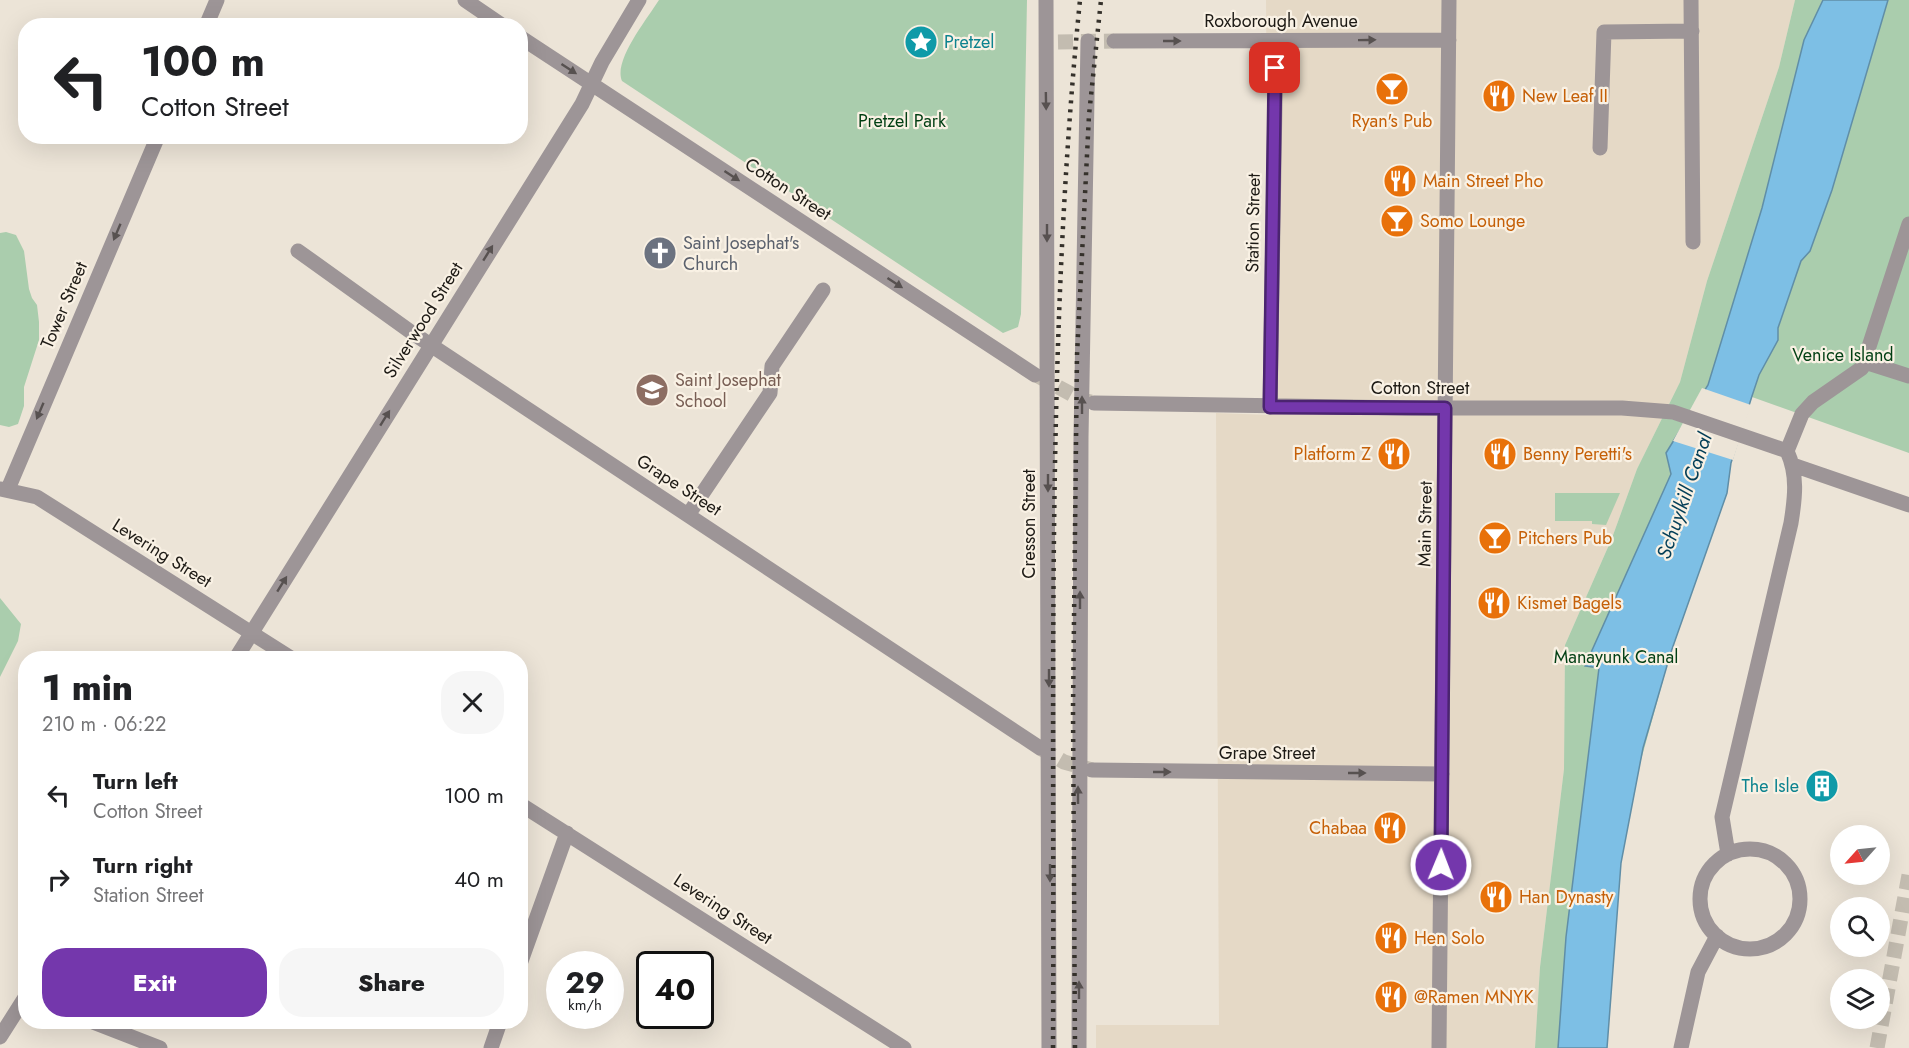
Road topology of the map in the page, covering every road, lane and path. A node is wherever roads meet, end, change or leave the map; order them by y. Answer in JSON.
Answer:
{"nodes":[{"id":1,"x":217,"y":0,"type":"edge"},
{"id":2,"x":465,"y":0,"type":"edge"},
{"id":3,"x":639,"y":0,"type":"edge"},
{"id":4,"x":1046,"y":0,"type":"edge"},
{"id":5,"x":1449,"y":0,"type":"edge"},
{"id":6,"x":1691,"y":0,"type":"edge"},
{"id":7,"x":209,"y":18,"type":"edge"},
{"id":8,"x":491,"y":18,"type":"edge"},
{"id":9,"x":1692,"y":31,"type":"junction"},
{"id":10,"x":1449,"y":39,"type":"junction"},
{"id":11,"x":1276,"y":40,"type":"junction"},
{"id":12,"x":1088,"y":41,"type":"dead end"},
{"id":13,"x":1114,"y":41,"type":"tunnel mouth"},
{"id":14,"x":528,"y":42,"type":"edge"},
{"id":15,"x":592,"y":84,"type":"junction"},
{"id":16,"x":155,"y":144,"type":"edge"},
{"id":17,"x":1600,"y":148,"type":"dead end"},
{"id":18,"x":1909,"y":224,"type":"edge"},
{"id":19,"x":1693,"y":243,"type":"dead end"},
{"id":20,"x":298,"y":250,"type":"dead end"},
{"id":21,"x":823,"y":290,"type":"dead end"},
{"id":22,"x":430,"y":345,"type":"junction"},
{"id":23,"x":1865,"y":362,"type":"junction"},
{"id":24,"x":1035,"y":375,"type":"tunnel mouth"},
{"id":25,"x":1909,"y":376,"type":"edge"},
{"id":26,"x":1094,"y":403,"type":"tunnel mouth"},
{"id":27,"x":1270,"y":407,"type":"junction"},
{"id":28,"x":1445,"y":408,"type":"junction"},
{"id":29,"x":1787,"y":451,"type":"junction"},
{"id":30,"x":1793,"y":465,"type":"junction"},
{"id":31,"x":4,"y":489,"type":"edge"},
{"id":32,"x":1909,"y":505,"type":"edge"},
{"id":33,"x":688,"y":515,"type":"junction"},
{"id":34,"x":251,"y":634,"type":"junction"},
{"id":35,"x":240,"y":651,"type":"edge"},
{"id":36,"x":279,"y":651,"type":"edge"},
{"id":37,"x":1040,"y":748,"type":"tunnel mouth"},
{"id":38,"x":1098,"y":771,"type":"tunnel mouth"},
{"id":39,"x":1442,"y":774,"type":"junction"},
{"id":40,"x":528,"y":809,"type":"edge"},
{"id":41,"x":567,"y":833,"type":"junction"},
{"id":42,"x":1728,"y":854,"type":"junction"},
{"id":43,"x":1717,"y":936,"type":"junction"},
{"id":44,"x":528,"y":942,"type":"edge"},
{"id":45,"x":18,"y":1009,"type":"edge"},
{"id":46,"x":111,"y":1029,"type":"edge"},
{"id":47,"x":497,"y":1029,"type":"edge"},
{"id":48,"x":0,"y":1037,"type":"edge"},
{"id":49,"x":160,"y":1048,"type":"edge"},
{"id":50,"x":490,"y":1048,"type":"edge"},
{"id":51,"x":904,"y":1048,"type":"edge"},
{"id":52,"x":1049,"y":1048,"type":"edge"},
{"id":53,"x":1079,"y":1048,"type":"edge"},
{"id":54,"x":1439,"y":1048,"type":"edge"},
{"id":55,"x":1681,"y":1048,"type":"edge"}],
"edges":[{"from":1,"to":7,"type":"street"},
{"from":2,"to":8,"type":"street"},
{"from":3,"to":15,"type":"street","name":"Silverwood Street"},
{"from":4,"to":52,"type":"street","name":"Cresson Street","one_way":true},
{"from":5,"to":10,"type":"street","name":"Main Street"},
{"from":6,"to":9,"type":"street"},
{"from":9,"to":17,"type":"street"},
{"from":9,"to":19,"type":"street"},
{"from":11,"to":10,"type":"street","name":"Roxborough Avenue","one_way":true},
{"from":10,"to":28,"type":"street","name":"Main Street"},
{"from":13,"to":11,"type":"street","name":"Roxborough Avenue","one_way":true},
{"from":11,"to":27,"type":"street","name":"Station Street"},
{"from":53,"to":12,"type":"street","one_way":true},
{"from":14,"to":15,"type":"street","name":"Cotton Street","one_way":true},
{"from":22,"to":15,"type":"street","name":"Silverwood Street","one_way":true},
{"from":15,"to":24,"type":"street","name":"Cotton Street","one_way":true},
{"from":16,"to":31,"type":"street","name":"Tower Street","one_way":true},
{"from":18,"to":23,"type":"street"},
{"from":20,"to":22,"type":"street","name":"Grape Street"},
{"from":21,"to":33,"type":"street"},
{"from":22,"to":33,"type":"street","name":"Grape Street"},
{"from":34,"to":22,"type":"street","name":"Silverwood Street","one_way":true},
{"from":23,"to":25,"type":"street"},
{"from":23,"to":29,"type":"street"},
{"from":26,"to":27,"type":"street","name":"Cotton Street"},
{"from":27,"to":28,"type":"street","name":"Cotton Street"},
{"from":28,"to":29,"type":"street","name":"Cotton Street"},
{"from":28,"to":39,"type":"street","name":"Main Street"},
{"from":29,"to":30,"type":"street"},
{"from":30,"to":32,"type":"street"},
{"from":30,"to":42,"type":"street"},
{"from":31,"to":34,"type":"street","name":"Levering Street"},
{"from":33,"to":37,"type":"street","name":"Grape Street"},
{"from":34,"to":35,"type":"street","name":"Silverwood Street"},
{"from":34,"to":36,"type":"street","name":"Levering Street"},
{"from":38,"to":39,"type":"street","name":"Grape Street","one_way":true},
{"from":39,"to":54,"type":"street","name":"Main Street"},
{"from":40,"to":41,"type":"street","name":"Levering Street"},
{"from":41,"to":44,"type":"street"},
{"from":41,"to":51,"type":"street","name":"Levering Street"},
{"from":42,"to":43,"type":"street"},
{"from":42,"to":43,"type":"street"},
{"from":43,"to":55,"type":"street"},
{"from":45,"to":48,"type":"street"},
{"from":46,"to":49,"type":"street"},
{"from":47,"to":50,"type":"street"}]}
